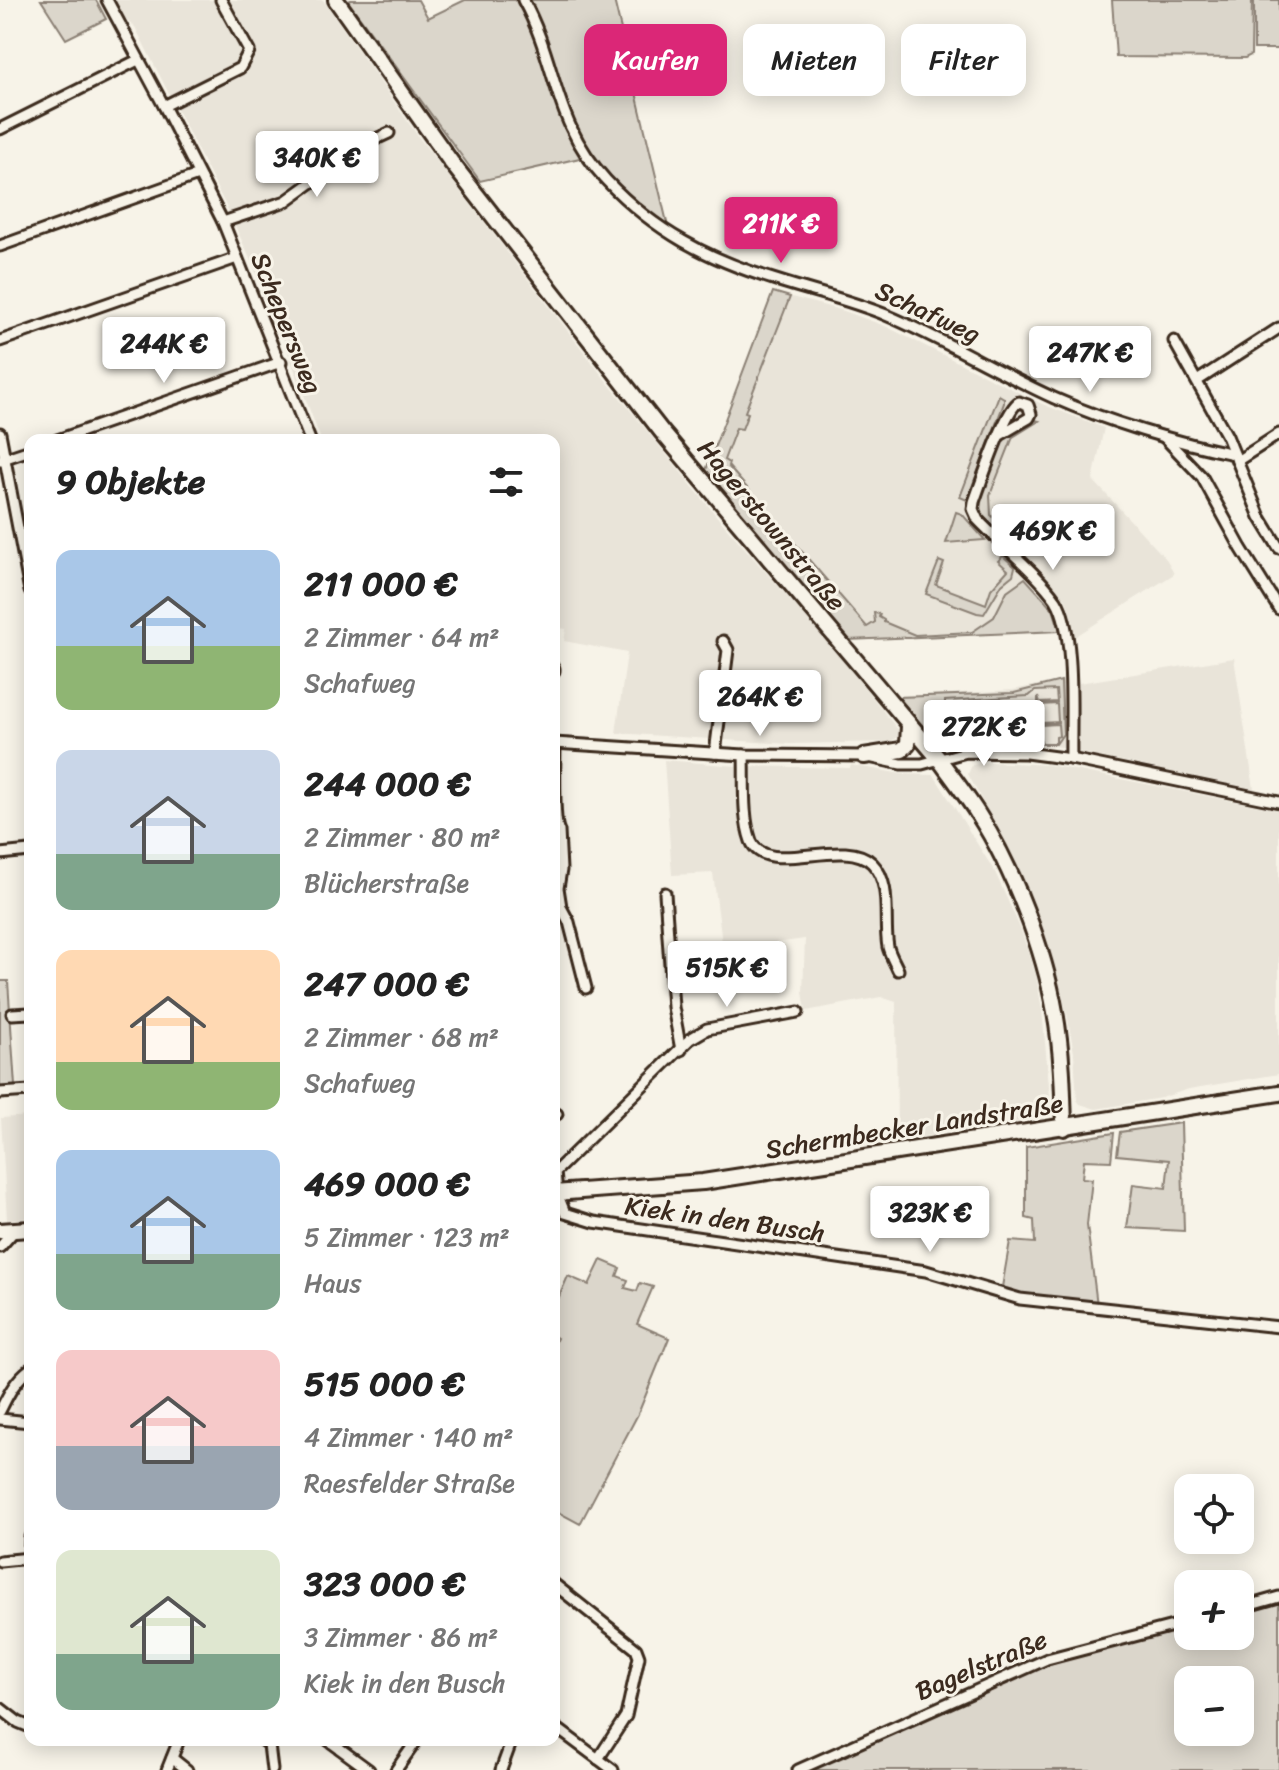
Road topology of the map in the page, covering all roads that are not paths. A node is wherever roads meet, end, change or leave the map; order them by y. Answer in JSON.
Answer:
{"nodes":[{"id":1,"x":107,"y":0,"type":"edge"},
{"id":2,"x":221,"y":0,"type":"edge"},
{"id":3,"x":336,"y":0,"type":"edge"},
{"id":4,"x":523,"y":0,"type":"edge"},
{"id":5,"x":138,"y":60,"type":"junction"},
{"id":6,"x":164,"y":106,"type":"junction"},
{"id":7,"x":0,"y":129,"type":"edge"},
{"id":8,"x":389,"y":133,"type":"dead end"},
{"id":9,"x":198,"y":175,"type":"junction"},
{"id":10,"x":223,"y":222,"type":"junction"},
{"id":11,"x":0,"y":246,"type":"edge"},
{"id":12,"x":237,"y":258,"type":"junction"},
{"id":13,"x":1279,"y":328,"type":"edge"},
{"id":14,"x":0,"y":341,"type":"edge"},
{"id":15,"x":1174,"y":341,"type":"dead end"},
{"id":16,"x":281,"y":362,"type":"junction"},
{"id":17,"x":1197,"y":381,"type":"junction"},
{"id":18,"x":0,"y":433,"type":"edge"},
{"id":19,"x":89,"y":434,"type":"edge"},
{"id":20,"x":308,"y":434,"type":"edge"},
{"id":21,"x":1161,"y":434,"type":"junction"},
{"id":22,"x":1279,"y":434,"type":"edge"},
{"id":23,"x":1000,"y":435,"type":"dead end"},
{"id":24,"x":24,"y":452,"type":"edge"},
{"id":25,"x":1235,"y":457,"type":"junction"},
{"id":26,"x":2,"y":460,"type":"edge"},
{"id":27,"x":1279,"y":548,"type":"edge"},
{"id":28,"x":24,"y":563,"type":"edge"},
{"id":29,"x":1279,"y":609,"type":"edge"},
{"id":30,"x":723,"y":641,"type":"dead end"},
{"id":31,"x":909,"y":726,"type":"junction"},
{"id":32,"x":1070,"y":726,"type":"junction"},
{"id":33,"x":560,"y":743,"type":"edge"},
{"id":34,"x":715,"y":753,"type":"junction"},
{"id":35,"x":1043,"y":754,"type":"junction"},
{"id":36,"x":744,"y":755,"type":"junction"},
{"id":37,"x":864,"y":756,"type":"junction"},
{"id":38,"x":939,"y":759,"type":"junction"},
{"id":39,"x":1071,"y":759,"type":"junction"},
{"id":40,"x":1279,"y":802,"type":"edge"},
{"id":41,"x":560,"y":850,"type":"edge"},
{"id":42,"x":24,"y":852,"type":"edge"},
{"id":43,"x":0,"y":854,"type":"edge"},
{"id":44,"x":560,"y":876,"type":"edge"},
{"id":45,"x":665,"y":893,"type":"dead end"},
{"id":46,"x":560,"y":901,"type":"edge"},
{"id":47,"x":898,"y":970,"type":"dead end"},
{"id":48,"x":586,"y":988,"type":"dead end"},
{"id":49,"x":798,"y":1012,"type":"dead end"},
{"id":50,"x":24,"y":1013,"type":"edge"},
{"id":51,"x":12,"y":1014,"type":"dead end"},
{"id":52,"x":681,"y":1050,"type":"junction"},
{"id":53,"x":24,"y":1091,"type":"edge"},
{"id":54,"x":0,"y":1093,"type":"edge"},
{"id":55,"x":1279,"y":1093,"type":"edge"},
{"id":56,"x":1064,"y":1128,"type":"junction"},
{"id":57,"x":560,"y":1167,"type":"edge"},
{"id":58,"x":560,"y":1193,"type":"edge"},
{"id":59,"x":560,"y":1203,"type":"edge"},
{"id":60,"x":15,"y":1230,"type":"edge"},
{"id":61,"x":0,"y":1247,"type":"edge"},
{"id":62,"x":1279,"y":1327,"type":"edge"},
{"id":63,"x":24,"y":1374,"type":"edge"},
{"id":64,"x":0,"y":1411,"type":"edge"},
{"id":65,"x":0,"y":1419,"type":"edge"},
{"id":66,"x":24,"y":1421,"type":"edge"},
{"id":67,"x":24,"y":1559,"type":"edge"},
{"id":68,"x":0,"y":1561,"type":"edge"},
{"id":69,"x":560,"y":1589,"type":"edge"},
{"id":70,"x":1279,"y":1597,"type":"edge"},
{"id":71,"x":1254,"y":1604,"type":"edge"},
{"id":72,"x":1174,"y":1626,"type":"edge"},
{"id":73,"x":0,"y":1708,"type":"edge"},
{"id":74,"x":24,"y":1724,"type":"edge"},
{"id":75,"x":560,"y":1730,"type":"edge"},
{"id":76,"x":177,"y":1746,"type":"edge"},
{"id":77,"x":269,"y":1746,"type":"edge"},
{"id":78,"x":337,"y":1746,"type":"edge"},
{"id":79,"x":413,"y":1746,"type":"edge"},
{"id":80,"x":510,"y":1746,"type":"edge"},
{"id":81,"x":172,"y":1758,"type":"junction"},
{"id":82,"x":598,"y":1759,"type":"junction"},
{"id":83,"x":167,"y":1770,"type":"edge"},
{"id":84,"x":187,"y":1770,"type":"edge"},
{"id":85,"x":272,"y":1770,"type":"edge"},
{"id":86,"x":369,"y":1770,"type":"edge"},
{"id":87,"x":396,"y":1770,"type":"edge"},
{"id":88,"x":501,"y":1770,"type":"edge"},
{"id":89,"x":613,"y":1770,"type":"edge"},
{"id":90,"x":798,"y":1770,"type":"edge"}],
"edges":[{"from":1,"to":5,"type":"street","name":"Schepersweg"},
{"from":2,"to":6,"type":"street"},
{"from":3,"to":31,"type":"main road","name":"Hagerstownstraße"},
{"from":4,"to":21,"type":"street","name":"Schafweg"},
{"from":5,"to":6,"type":"street","name":"Schepersweg"},
{"from":5,"to":7,"type":"street"},
{"from":6,"to":9,"type":"street","name":"Schepersweg"},
{"from":8,"to":10,"type":"street"},
{"from":9,"to":10,"type":"street","name":"Schepersweg"},
{"from":9,"to":11,"type":"street"},
{"from":10,"to":12,"type":"street","name":"Schepersweg"},
{"from":12,"to":14,"type":"street"},
{"from":12,"to":16,"type":"street","name":"Schepersweg"},
{"from":13,"to":17,"type":"street"},
{"from":15,"to":17,"type":"street"},
{"from":16,"to":19,"type":"street"},
{"from":16,"to":20,"type":"street","name":"Schepersweg"},
{"from":17,"to":25,"type":"street"},
{"from":18,"to":26,"type":"street"},
{"from":21,"to":25,"type":"street","name":"Schafweg"},
{"from":21,"to":29,"type":"street","name":"Schafweg"},
{"from":22,"to":25,"type":"street"},
{"from":23,"to":32,"type":"street"},
{"from":24,"to":26,"type":"street"},
{"from":25,"to":27,"type":"street"},
{"from":26,"to":28,"type":"street"},
{"from":30,"to":34,"type":"street"},
{"from":31,"to":37,"type":"main road"},
{"from":31,"to":38,"type":"main road","name":"Hagerstownstraße"},
{"from":32,"to":35,"type":"street"},
{"from":32,"to":39,"type":"street"},
{"from":33,"to":34,"type":"street"},
{"from":34,"to":36,"type":"street"},
{"from":35,"to":38,"type":"street"},
{"from":35,"to":39,"type":"street"},
{"from":36,"to":37,"type":"street"},
{"from":36,"to":47,"type":"street"},
{"from":37,"to":38,"type":"street"},
{"from":38,"to":56,"type":"main road","name":"Hagerstownstraße"},
{"from":39,"to":40,"type":"street"},
{"from":41,"to":44,"type":"street"},
{"from":42,"to":43,"type":"street"},
{"from":45,"to":52,"type":"street"},
{"from":46,"to":48,"type":"street"},
{"from":49,"to":52,"type":"street"},
{"from":50,"to":51,"type":"street"},
{"from":52,"to":57,"type":"street"},
{"from":53,"to":54,"type":"street"},
{"from":55,"to":56,"type":"main road","name":"Schermbecker Landstraße"},
{"from":56,"to":58,"type":"main road","name":"Schermbecker Landstraße"},
{"from":59,"to":62,"type":"street","name":"Kiek in den Busch"},
{"from":60,"to":61,"type":"street"},
{"from":63,"to":64,"type":"street"},
{"from":65,"to":66,"type":"street"},
{"from":67,"to":68,"type":"street"},
{"from":69,"to":82,"type":"street"},
{"from":70,"to":71,"type":"street"},
{"from":72,"to":90,"type":"street","name":"Bagelstraße"},
{"from":73,"to":74,"type":"street"},
{"from":75,"to":82,"type":"street"},
{"from":76,"to":81,"type":"street"},
{"from":77,"to":85,"type":"street"},
{"from":78,"to":86,"type":"street"},
{"from":79,"to":87,"type":"street"},
{"from":80,"to":88,"type":"street"},
{"from":81,"to":83,"type":"street"},
{"from":81,"to":84,"type":"street"},
{"from":82,"to":89,"type":"street"}]}
